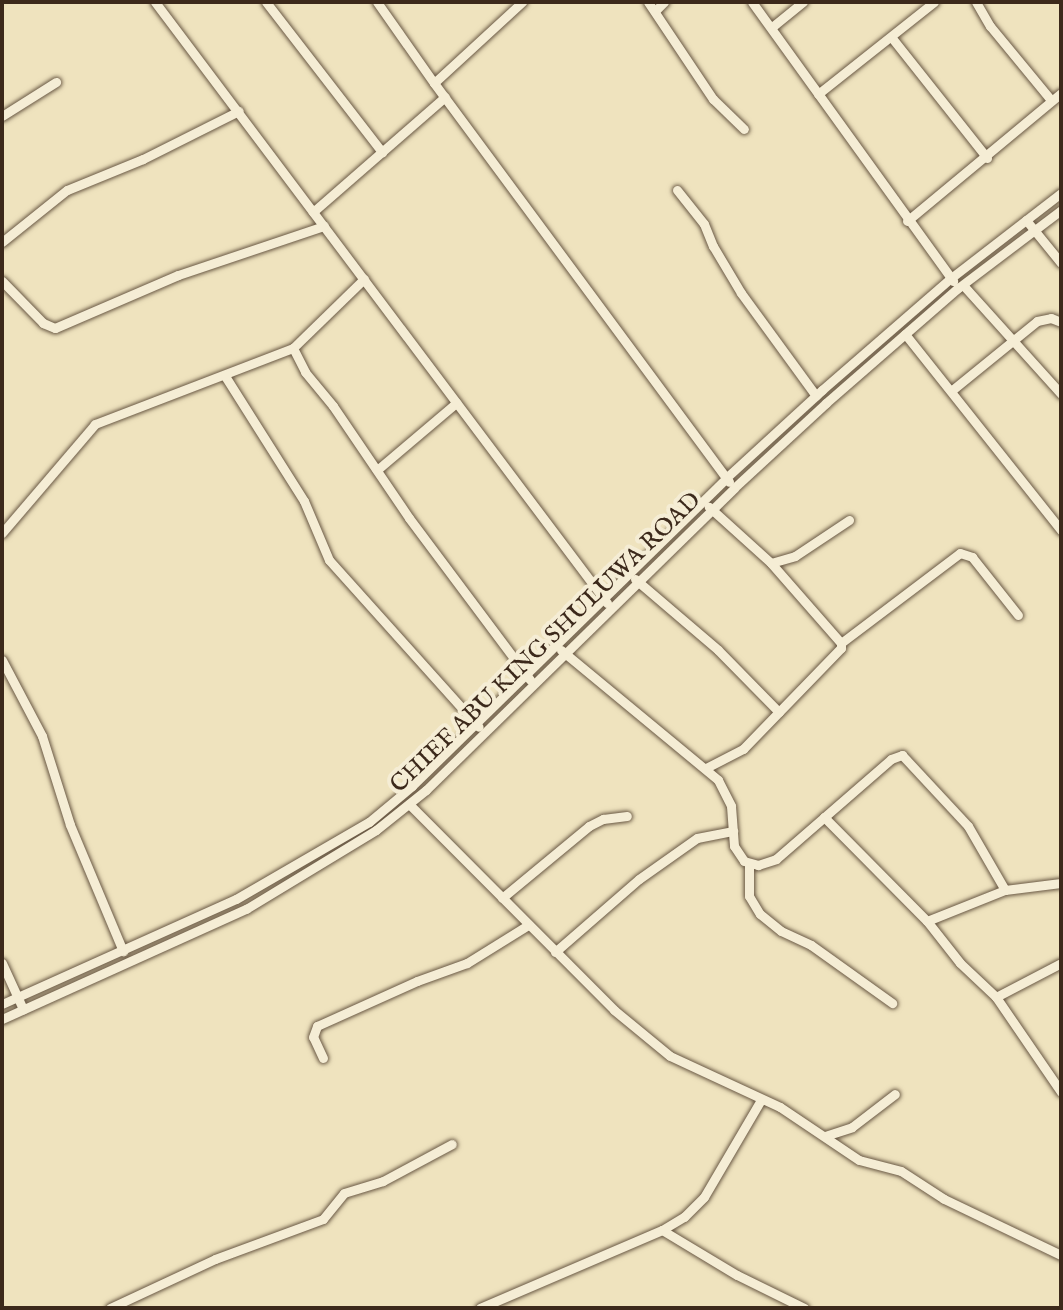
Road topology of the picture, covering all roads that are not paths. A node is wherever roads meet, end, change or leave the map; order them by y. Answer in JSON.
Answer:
{"nodes":[{"id":1,"x":155,"y":2,"type":"edge"},
{"id":2,"x":266,"y":2,"type":"edge"},
{"id":3,"x":377,"y":2,"type":"edge"},
{"id":4,"x":522,"y":2,"type":"edge"},
{"id":5,"x":648,"y":2,"type":"edge"},
{"id":6,"x":664,"y":2,"type":"edge"},
{"id":7,"x":752,"y":2,"type":"edge"},
{"id":8,"x":803,"y":2,"type":"edge"},
{"id":9,"x":934,"y":2,"type":"edge"},
{"id":10,"x":976,"y":2,"type":"edge"},
{"id":11,"x":655,"y":11,"type":"junction"},
{"id":12,"x":772,"y":27,"type":"junction"},
{"id":13,"x":892,"y":38,"type":"junction"},
{"id":14,"x":56,"y":82,"type":"dead end"},
{"id":15,"x":434,"y":83,"type":"junction"},
{"id":16,"x":1061,"y":93,"type":"edge"},
{"id":17,"x":818,"y":94,"type":"junction"},
{"id":18,"x":445,"y":97,"type":"junction"},
{"id":19,"x":1051,"y":100,"type":"junction"},
{"id":20,"x":239,"y":111,"type":"junction"},
{"id":21,"x":2,"y":116,"type":"edge"},
{"id":22,"x":744,"y":129,"type":"dead end"},
{"id":23,"x":382,"y":152,"type":"junction"},
{"id":24,"x":987,"y":158,"type":"junction"},
{"id":25,"x":677,"y":190,"type":"dead end"},
{"id":26,"x":1061,"y":193,"type":"edge"},
{"id":27,"x":1061,"y":210,"type":"edge"},
{"id":28,"x":313,"y":212,"type":"junction"},
{"id":29,"x":1026,"y":220,"type":"junction"},
{"id":30,"x":907,"y":221,"type":"junction"},
{"id":31,"x":324,"y":226,"type":"junction"},
{"id":32,"x":1035,"y":230,"type":"junction"},
{"id":33,"x":2,"y":242,"type":"edge"},
{"id":34,"x":1061,"y":263,"type":"edge"},
{"id":35,"x":951,"y":278,"type":"junction"},
{"id":36,"x":364,"y":279,"type":"junction"},
{"id":37,"x":2,"y":281,"type":"edge"},
{"id":38,"x":961,"y":287,"type":"junction"},
{"id":39,"x":1061,"y":322,"type":"edge"},
{"id":40,"x":905,"y":334,"type":"junction"},
{"id":41,"x":1014,"y":342,"type":"junction"},
{"id":42,"x":293,"y":348,"type":"junction"},
{"id":43,"x":225,"y":376,"type":"junction"},
{"id":44,"x":951,"y":391,"type":"junction"},
{"id":45,"x":1061,"y":394,"type":"edge"},
{"id":46,"x":816,"y":396,"type":"junction"},
{"id":47,"x":456,"y":403,"type":"junction"},
{"id":48,"x":377,"y":470,"type":"junction"},
{"id":49,"x":726,"y":478,"type":"junction"},
{"id":50,"x":734,"y":488,"type":"junction"},
{"id":51,"x":704,"y":502,"type":"junction"},
{"id":52,"x":712,"y":510,"type":"junction"},
{"id":53,"x":849,"y":520,"type":"dead end"},
{"id":54,"x":1061,"y":530,"type":"edge"},
{"id":55,"x":2,"y":533,"type":"edge"},
{"id":56,"x":771,"y":563,"type":"junction"},
{"id":57,"x":630,"y":574,"type":"junction"},
{"id":58,"x":638,"y":582,"type":"junction"},
{"id":59,"x":607,"y":603,"type":"junction"},
{"id":60,"x":1018,"y":615,"type":"dead end"},
{"id":61,"x":841,"y":643,"type":"junction"},
{"id":62,"x":557,"y":646,"type":"junction"},
{"id":63,"x":566,"y":654,"type":"junction"},
{"id":64,"x":2,"y":660,"type":"edge"},
{"id":65,"x":526,"y":676,"type":"junction"},
{"id":66,"x":533,"y":685,"type":"junction"},
{"id":67,"x":779,"y":712,"type":"junction"},
{"id":68,"x":476,"y":724,"type":"junction"},
{"id":69,"x":485,"y":734,"type":"junction"},
{"id":70,"x":706,"y":768,"type":"junction"},
{"id":71,"x":409,"y":804,"type":"junction"},
{"id":72,"x":627,"y":816,"type":"dead end"},
{"id":73,"x":824,"y":817,"type":"junction"},
{"id":74,"x":733,"y":831,"type":"junction"},
{"id":75,"x":749,"y":863,"type":"junction"},
{"id":76,"x":1061,"y":883,"type":"edge"},
{"id":77,"x":1002,"y":889,"type":"junction"},
{"id":78,"x":502,"y":898,"type":"junction"},
{"id":79,"x":927,"y":921,"type":"junction"},
{"id":80,"x":528,"y":925,"type":"junction"},
{"id":81,"x":122,"y":949,"type":"junction"},
{"id":82,"x":555,"y":952,"type":"junction"},
{"id":83,"x":127,"y":961,"type":"junction"},
{"id":84,"x":2,"y":963,"type":"edge"},
{"id":85,"x":1061,"y":963,"type":"edge"},
{"id":86,"x":17,"y":997,"type":"junction"},
{"id":87,"x":996,"y":997,"type":"junction"},
{"id":88,"x":892,"y":1003,"type":"dead end"},
{"id":89,"x":2,"y":1004,"type":"edge"},
{"id":90,"x":23,"y":1009,"type":"junction"},
{"id":91,"x":2,"y":1019,"type":"edge"},
{"id":92,"x":323,"y":1058,"type":"dead end"},
{"id":93,"x":1061,"y":1092,"type":"edge"},
{"id":94,"x":895,"y":1094,"type":"dead end"},
{"id":95,"x":761,"y":1100,"type":"junction"},
{"id":96,"x":825,"y":1136,"type":"junction"},
{"id":97,"x":452,"y":1144,"type":"dead end"},
{"id":98,"x":662,"y":1230,"type":"junction"},
{"id":99,"x":1061,"y":1255,"type":"edge"},
{"id":100,"x":110,"y":1308,"type":"edge"},
{"id":101,"x":480,"y":1308,"type":"edge"},
{"id":102,"x":804,"y":1308,"type":"edge"}],
"edges":[{"from":1,"to":20,"type":"street"},
{"from":2,"to":23,"type":"street"},
{"from":3,"to":15,"type":"street"},
{"from":4,"to":15,"type":"street"},
{"from":5,"to":11,"type":"street"},
{"from":6,"to":11,"type":"street"},
{"from":7,"to":12,"type":"street"},
{"from":8,"to":12,"type":"street"},
{"from":9,"to":13,"type":"street"},
{"from":10,"to":19,"type":"street"},
{"from":11,"to":22,"type":"street"},
{"from":12,"to":17,"type":"street"},
{"from":13,"to":17,"type":"street"},
{"from":13,"to":24,"type":"street"},
{"from":14,"to":21,"type":"street"},
{"from":15,"to":18,"type":"street"},
{"from":16,"to":19,"type":"street"},
{"from":17,"to":30,"type":"street"},
{"from":18,"to":23,"type":"street"},
{"from":18,"to":49,"type":"street"},
{"from":19,"to":24,"type":"street"},
{"from":20,"to":28,"type":"street"},
{"from":20,"to":33,"type":"street"},
{"from":23,"to":28,"type":"street"},
{"from":24,"to":30,"type":"street"},
{"from":25,"to":46,"type":"street"},
{"from":26,"to":29,"type":"street"},
{"from":27,"to":32,"type":"street","name":"CHIEF ABU KING SHULUWA ROAD"},
{"from":28,"to":31,"type":"street"},
{"from":29,"to":32,"type":"street"},
{"from":29,"to":35,"type":"street"},
{"from":30,"to":35,"type":"street"},
{"from":31,"to":36,"type":"street"},
{"from":31,"to":37,"type":"street"},
{"from":32,"to":34,"type":"street"},
{"from":32,"to":38,"type":"street","name":"CHIEF ABU KING SHULUWA ROAD"},
{"from":35,"to":38,"type":"street"},
{"from":35,"to":46,"type":"street"},
{"from":36,"to":42,"type":"street"},
{"from":36,"to":47,"type":"street"},
{"from":38,"to":40,"type":"street","name":"CHIEF ABU KING SHULUWA ROAD"},
{"from":38,"to":41,"type":"street"},
{"from":39,"to":41,"type":"street"},
{"from":40,"to":44,"type":"street"},
{"from":40,"to":50,"type":"street","name":"CHIEF ABU KING SHULUWA ROAD"},
{"from":41,"to":44,"type":"street"},
{"from":41,"to":45,"type":"street"},
{"from":42,"to":43,"type":"street"},
{"from":42,"to":48,"type":"street"},
{"from":43,"to":55,"type":"street"},
{"from":43,"to":68,"type":"street"},
{"from":44,"to":54,"type":"street"},
{"from":46,"to":49,"type":"street"},
{"from":47,"to":48,"type":"street"},
{"from":47,"to":59,"type":"street"},
{"from":48,"to":65,"type":"street"},
{"from":49,"to":50,"type":"street"},
{"from":49,"to":51,"type":"street"},
{"from":50,"to":52,"type":"street","name":"CHIEF ABU KING SHULUWA ROAD"},
{"from":51,"to":52,"type":"street"},
{"from":51,"to":57,"type":"street"},
{"from":52,"to":56,"type":"street"},
{"from":52,"to":58,"type":"street","name":"CHIEF ABU KING SHULUWA ROAD"},
{"from":53,"to":56,"type":"street"},
{"from":56,"to":61,"type":"street"},
{"from":57,"to":58,"type":"street"},
{"from":57,"to":59,"type":"street"},
{"from":58,"to":59,"type":"street","name":"CHIEF ABU KING SHULUWA ROAD"},
{"from":58,"to":67,"type":"street"},
{"from":59,"to":62,"type":"street"},
{"from":59,"to":63,"type":"street","name":"CHIEF ABU KING SHULUWA ROAD"},
{"from":60,"to":61,"type":"street"},
{"from":61,"to":67,"type":"street"},
{"from":62,"to":63,"type":"street"},
{"from":62,"to":65,"type":"street"},
{"from":63,"to":66,"type":"street","name":"CHIEF ABU KING SHULUWA ROAD"},
{"from":63,"to":70,"type":"street"},
{"from":64,"to":81,"type":"street"},
{"from":65,"to":66,"type":"street"},
{"from":65,"to":68,"type":"street"},
{"from":66,"to":69,"type":"street","name":"CHIEF ABU KING SHULUWA ROAD"},
{"from":67,"to":70,"type":"street"},
{"from":68,"to":69,"type":"street"},
{"from":68,"to":81,"type":"street"},
{"from":69,"to":71,"type":"street","name":"CHIEF ABU KING SHULUWA ROAD"},
{"from":70,"to":74,"type":"street"},
{"from":71,"to":78,"type":"street"},
{"from":71,"to":83,"type":"street","name":"CHIEF ABU KING SHULUWA ROAD"},
{"from":72,"to":78,"type":"street"},
{"from":73,"to":75,"type":"street"},
{"from":73,"to":77,"type":"street"},
{"from":73,"to":79,"type":"street"},
{"from":74,"to":75,"type":"street"},
{"from":74,"to":82,"type":"street"},
{"from":75,"to":88,"type":"street"},
{"from":76,"to":77,"type":"street"},
{"from":77,"to":79,"type":"street"},
{"from":78,"to":80,"type":"street"},
{"from":79,"to":87,"type":"street"},
{"from":80,"to":82,"type":"street"},
{"from":80,"to":92,"type":"street"},
{"from":81,"to":83,"type":"street"},
{"from":81,"to":86,"type":"street"},
{"from":82,"to":95,"type":"street"},
{"from":83,"to":90,"type":"street","name":"CHIEF ABU KING SHULUWA ROAD"},
{"from":84,"to":86,"type":"street"},
{"from":85,"to":87,"type":"street"},
{"from":86,"to":89,"type":"street"},
{"from":86,"to":90,"type":"street"},
{"from":87,"to":93,"type":"street"},
{"from":90,"to":91,"type":"street","name":"CHIEF ABU KING SHULUWA ROAD"},
{"from":94,"to":96,"type":"street"},
{"from":95,"to":96,"type":"street"},
{"from":95,"to":98,"type":"street"},
{"from":96,"to":99,"type":"street"},
{"from":97,"to":100,"type":"street"},
{"from":98,"to":101,"type":"street"},
{"from":98,"to":102,"type":"street"}]}
